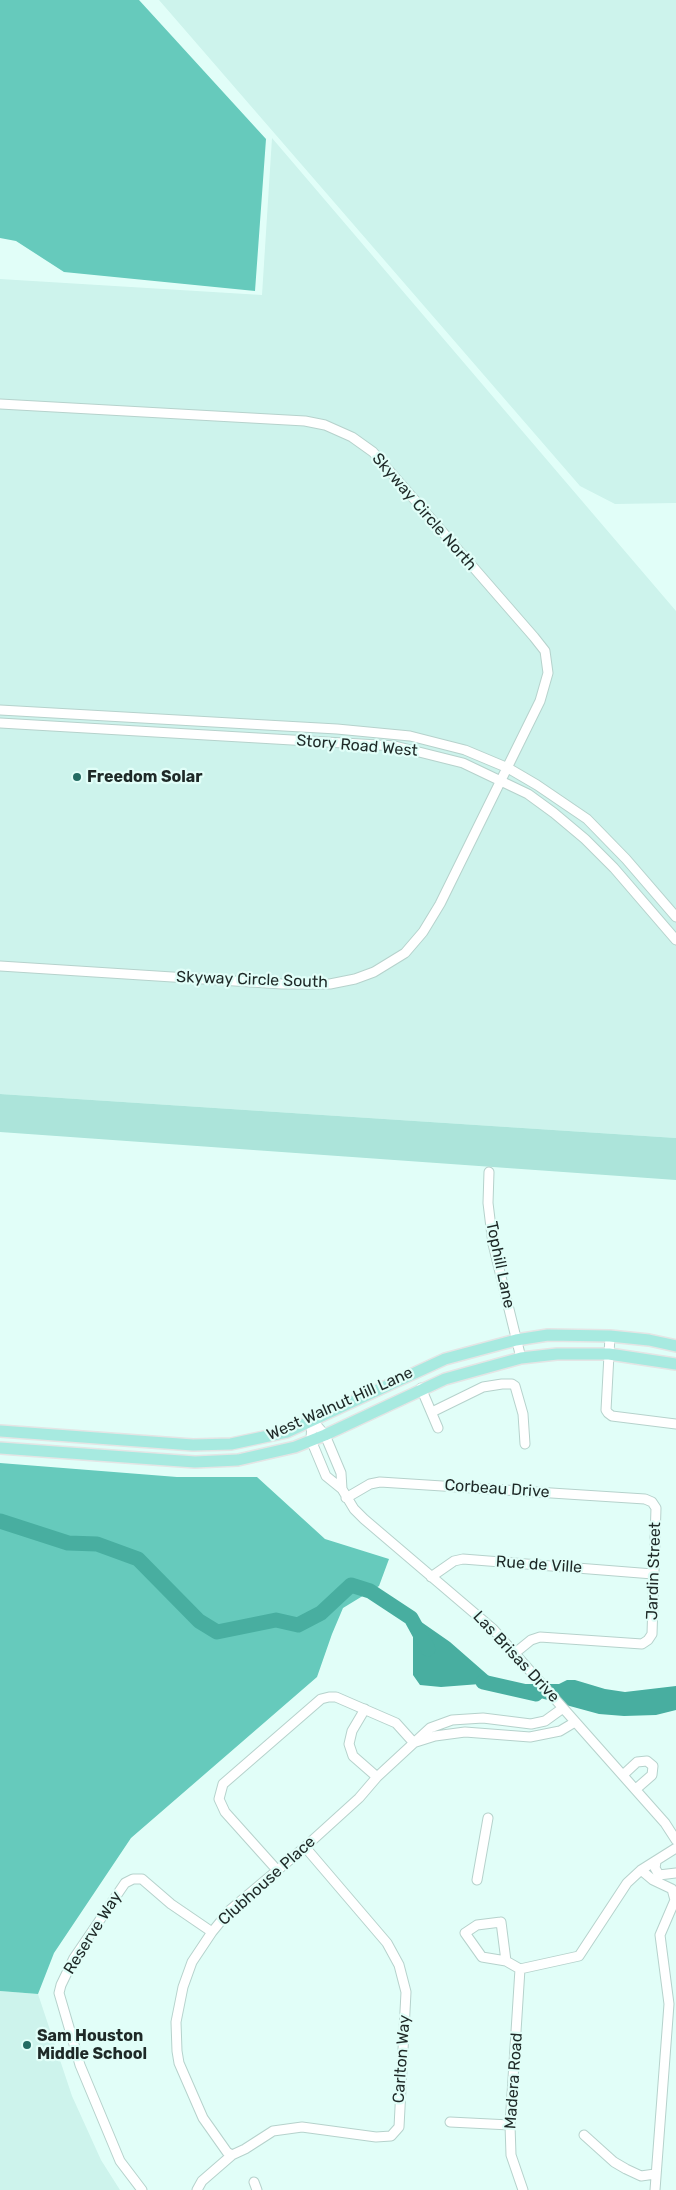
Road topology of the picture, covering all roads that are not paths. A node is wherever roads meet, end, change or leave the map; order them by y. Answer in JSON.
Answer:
{"nodes":[{"id":1,"x":0,"y":404,"type":"edge"},
{"id":2,"x":0,"y":710,"type":"edge"},
{"id":3,"x":0,"y":723,"type":"edge"},
{"id":4,"x":229,"y":723,"type":"junction"},
{"id":5,"x":318,"y":728,"type":"junction"},
{"id":6,"x":234,"y":736,"type":"junction"},
{"id":7,"x":317,"y":742,"type":"junction"},
{"id":8,"x":508,"y":768,"type":"junction"},
{"id":9,"x":502,"y":781,"type":"junction"},
{"id":10,"x":676,"y":917,"type":"edge"},
{"id":11,"x":676,"y":940,"type":"edge"},
{"id":12,"x":0,"y":966,"type":"edge"},
{"id":13,"x":489,"y":1172,"type":"dead end"},
{"id":14,"x":610,"y":1336,"type":"junction"},
{"id":15,"x":516,"y":1340,"type":"junction"},
{"id":16,"x":676,"y":1346,"type":"edge"},
{"id":17,"x":609,"y":1354,"type":"junction"},
{"id":18,"x":521,"y":1358,"type":"junction"},
{"id":19,"x":676,"y":1364,"type":"edge"},
{"id":20,"x":421,"y":1388,"type":"junction"},
{"id":21,"x":432,"y":1412,"type":"junction"},
{"id":22,"x":312,"y":1420,"type":"junction"},
{"id":23,"x":676,"y":1424,"type":"edge"},
{"id":24,"x":438,"y":1428,"type":"dead end"},
{"id":25,"x":0,"y":1431,"type":"edge"},
{"id":26,"x":325,"y":1435,"type":"junction"},
{"id":27,"x":311,"y":1440,"type":"junction"},
{"id":28,"x":524,"y":1444,"type":"dead end"},
{"id":29,"x":0,"y":1448,"type":"edge"},
{"id":30,"x":342,"y":1489,"type":"junction"},
{"id":31,"x":346,"y":1498,"type":"junction"},
{"id":32,"x":652,"y":1502,"type":"joint"},
{"id":33,"x":653,"y":1574,"type":"junction"},
{"id":34,"x":431,"y":1577,"type":"junction"},
{"id":35,"x":515,"y":1653,"type":"junction"},
{"id":36,"x":563,"y":1708,"type":"junction"},
{"id":37,"x":365,"y":1709,"type":"junction"},
{"id":38,"x":575,"y":1722,"type":"junction"},
{"id":39,"x":414,"y":1743,"type":"junction"},
{"id":40,"x":623,"y":1775,"type":"junction"},
{"id":41,"x":377,"y":1777,"type":"junction"},
{"id":42,"x":636,"y":1789,"type":"junction"},
{"id":43,"x":488,"y":1818,"type":"dead end"},
{"id":44,"x":676,"y":1840,"type":"edge"},
{"id":45,"x":305,"y":1847,"type":"junction"},
{"id":46,"x":676,"y":1848,"type":"edge"},
{"id":47,"x":656,"y":1862,"type":"junction"},
{"id":48,"x":278,"y":1870,"type":"junction"},
{"id":49,"x":641,"y":1870,"type":"junction"},
{"id":50,"x":676,"y":1874,"type":"edge"},
{"id":51,"x":476,"y":1880,"type":"dead end"},
{"id":52,"x":665,"y":1885,"type":"junction"},
{"id":53,"x":212,"y":1932,"type":"junction"},
{"id":54,"x":506,"y":1961,"type":"junction"},
{"id":55,"x":520,"y":1970,"type":"junction"},
{"id":56,"x":450,"y":2122,"type":"dead end"},
{"id":57,"x":510,"y":2125,"type":"junction"},
{"id":58,"x":584,"y":2135,"type":"dead end"},
{"id":59,"x":232,"y":2155,"type":"junction"},
{"id":60,"x":655,"y":2174,"type":"junction"},
{"id":61,"x":142,"y":2190,"type":"edge"},
{"id":62,"x":196,"y":2190,"type":"edge"},
{"id":63,"x":523,"y":2190,"type":"edge"},
{"id":64,"x":654,"y":2190,"type":"edge"}],
"edges":[{"from":1,"to":8,"type":"street","name":"Skyway Circle North"},
{"from":2,"to":4,"type":"street","name":"Story Road West"},
{"from":3,"to":6,"type":"street","name":"Story Road West"},
{"from":4,"to":5,"type":"street","name":"Story Road West"},
{"from":4,"to":6,"type":"street"},
{"from":5,"to":7,"type":"street"},
{"from":5,"to":8,"type":"street","name":"Story Road West"},
{"from":6,"to":7,"type":"street","name":"Story Road West"},
{"from":7,"to":9,"type":"street","name":"Story Road West"},
{"from":8,"to":9,"type":"street","name":"Skyway Circle South"},
{"from":8,"to":10,"type":"street","name":"Story Road West"},
{"from":9,"to":11,"type":"street","name":"Story Road West"},
{"from":9,"to":12,"type":"street","name":"Skyway Circle South"},
{"from":13,"to":15,"type":"street","name":"Tophill Lane"},
{"from":14,"to":15,"type":"main road","name":"West Walnut Hill Lane"},
{"from":14,"to":16,"type":"main road","name":"West Walnut Hill Lane"},
{"from":14,"to":17,"type":"street"},
{"from":15,"to":18,"type":"street","name":"Tophill Lane"},
{"from":15,"to":22,"type":"main road","name":"West Walnut Hill Lane"},
{"from":17,"to":18,"type":"main road","name":"West Walnut Hill Lane"},
{"from":17,"to":19,"type":"main road","name":"West Walnut Hill Lane"},
{"from":17,"to":23,"type":"street"},
{"from":18,"to":20,"type":"main road","name":"West Walnut Hill Lane"},
{"from":20,"to":21,"type":"street"},
{"from":20,"to":26,"type":"main road","name":"West Walnut Hill Lane"},
{"from":21,"to":24,"type":"street"},
{"from":21,"to":28,"type":"street"},
{"from":22,"to":25,"type":"main road","name":"West Walnut Hill Lane"},
{"from":22,"to":26,"type":"street","name":"Las Brisas Drive"},
{"from":22,"to":27,"type":"street","name":"Las Brisas Drive"},
{"from":26,"to":27,"type":"main road","name":"West Walnut Hill Lane"},
{"from":26,"to":30,"type":"street","name":"Las Brisas Drive"},
{"from":27,"to":29,"type":"main road","name":"West Walnut Hill Lane"},
{"from":27,"to":30,"type":"street","name":"Las Brisas Drive"},
{"from":30,"to":31,"type":"street","name":"Las Brisas Drive"},
{"from":31,"to":32,"type":"street","name":"Corbeau Drive"},
{"from":31,"to":34,"type":"street","name":"Las Brisas Drive"},
{"from":32,"to":33,"type":"street","name":"Jardin Street"},
{"from":33,"to":34,"type":"street","name":"Rue de Ville"},
{"from":33,"to":35,"type":"street","name":"Jardin Street"},
{"from":34,"to":35,"type":"street","name":"Las Brisas Drive"},
{"from":35,"to":36,"type":"street","name":"Las Brisas Drive"},
{"from":36,"to":38,"type":"street","name":"Las Brisas Drive"},
{"from":36,"to":39,"type":"street","name":"Clubhouse Place"},
{"from":37,"to":39,"type":"street"},
{"from":37,"to":41,"type":"street"},
{"from":37,"to":48,"type":"street"},
{"from":38,"to":39,"type":"street","name":"Clubhouse Place"},
{"from":38,"to":40,"type":"street","name":"Las Brisas Drive"},
{"from":39,"to":41,"type":"street","name":"Clubhouse Place"},
{"from":40,"to":42,"type":"street","name":"Las Brisas Drive"},
{"from":40,"to":42,"type":"street"},
{"from":41,"to":45,"type":"street","name":"Clubhouse Place"},
{"from":42,"to":44,"type":"street","name":"Las Brisas Drive"},
{"from":43,"to":51,"type":"street"},
{"from":45,"to":48,"type":"street","name":"Clubhouse Place"},
{"from":45,"to":59,"type":"street","name":"Carlton Way"},
{"from":46,"to":47,"type":"street"},
{"from":47,"to":49,"type":"street"},
{"from":47,"to":50,"type":"street"},
{"from":48,"to":53,"type":"street","name":"Clubhouse Place"},
{"from":49,"to":52,"type":"street"},
{"from":49,"to":55,"type":"street"},
{"from":50,"to":52,"type":"street"},
{"from":52,"to":60,"type":"street"},
{"from":53,"to":59,"type":"street","name":"Clubhouse Place"},
{"from":53,"to":61,"type":"street","name":"Reserve Way"},
{"from":54,"to":54,"type":"street"},
{"from":54,"to":55,"type":"street"},
{"from":55,"to":57,"type":"street","name":"Madera Road"},
{"from":56,"to":57,"type":"street"},
{"from":57,"to":63,"type":"street","name":"Madera Road"},
{"from":58,"to":60,"type":"street"},
{"from":59,"to":62,"type":"street"},
{"from":60,"to":64,"type":"street"}]}
